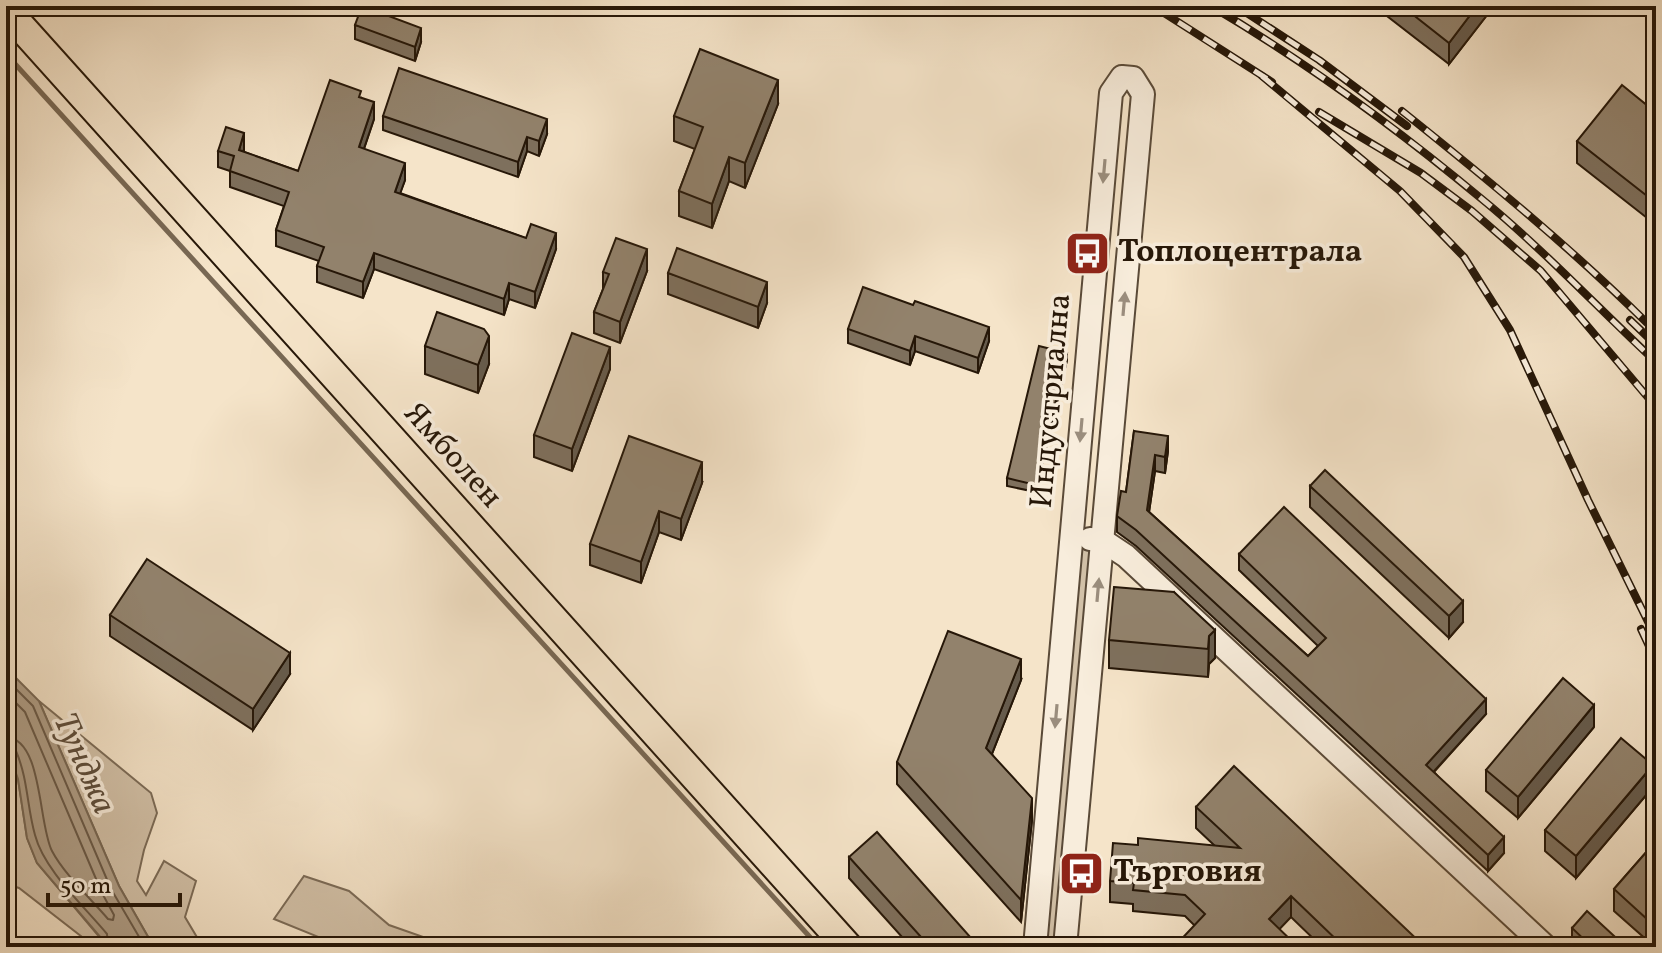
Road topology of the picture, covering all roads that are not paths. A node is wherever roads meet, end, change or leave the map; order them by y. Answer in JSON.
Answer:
{"nodes":[{"id":1,"x":6,"y":10,"type":"edge"},
{"id":2,"x":1090,"y":337,"type":"junction"},
{"id":3,"x":1120,"y":348,"type":"junction"},
{"id":4,"x":1072,"y":538,"type":"junction"},
{"id":5,"x":1102,"y":540,"type":"junction"},
{"id":6,"x":1094,"y":634,"type":"junction"},
{"id":7,"x":1061,"y":660,"type":"junction"},
{"id":8,"x":1050,"y":780,"type":"junction"},
{"id":9,"x":1078,"y":804,"type":"junction"},
{"id":10,"x":848,"y":947,"type":"edge"},
{"id":11,"x":1035,"y":947,"type":"edge"},
{"id":12,"x":1065,"y":947,"type":"edge"},
{"id":13,"x":1546,"y":947,"type":"edge"}],
"edges":[{"from":1,"to":10,"type":"main road","name":"Ямболен"},
{"from":2,"to":3,"type":"street"},
{"from":3,"to":2,"type":"street","name":"Индустриална","one_way":true},
{"from":2,"to":4,"type":"street","name":"Индустриална","one_way":true},
{"from":3,"to":5,"type":"street","name":"Индустриална"},
{"from":4,"to":5,"type":"street"},
{"from":4,"to":7,"type":"street","name":"Индустриална"},
{"from":6,"to":5,"type":"street","name":"Индустриална","one_way":true},
{"from":5,"to":13,"type":"street"},
{"from":6,"to":7,"type":"street"},
{"from":6,"to":9,"type":"street","name":"Индустриална"},
{"from":7,"to":8,"type":"street","name":"Индустриална","one_way":true},
{"from":8,"to":9,"type":"street"},
{"from":8,"to":11,"type":"street","name":"Индустриална"},
{"from":9,"to":12,"type":"street","name":"Индустриална"}]}
